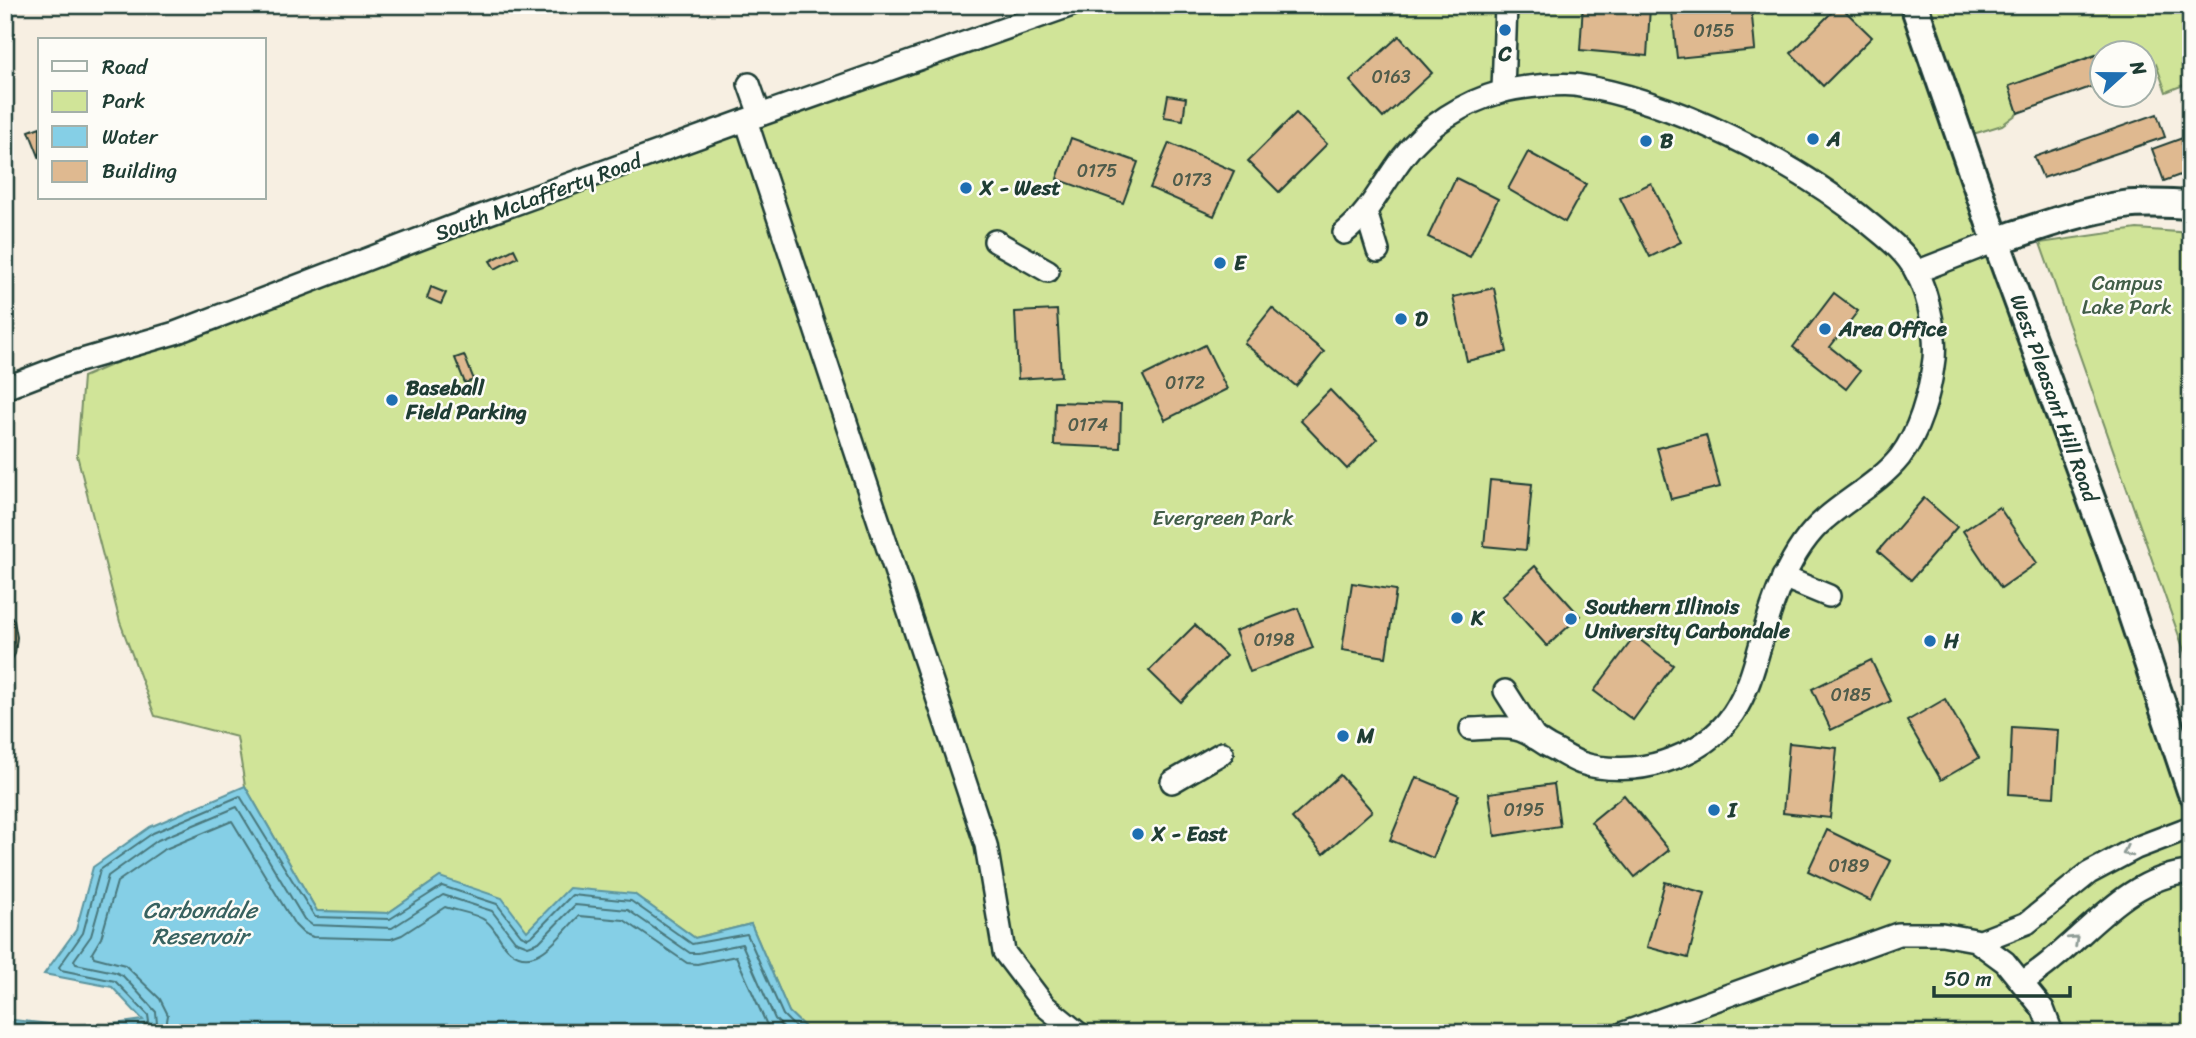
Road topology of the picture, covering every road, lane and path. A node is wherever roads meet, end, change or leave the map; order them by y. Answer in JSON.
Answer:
{"nodes":[{"id":1,"x":1072,"y":5,"type":"edge"},
{"id":2,"x":1506,"y":5,"type":"edge"},
{"id":3,"x":1914,"y":5,"type":"edge"},
{"id":4,"x":749,"y":83,"type":"dead end"},
{"id":5,"x":1503,"y":91,"type":"junction"},
{"id":6,"x":753,"y":118,"type":"junction"},
{"id":7,"x":2191,"y":205,"type":"edge"},
{"id":8,"x":1366,"y":212,"type":"junction"},
{"id":9,"x":1344,"y":233,"type":"dead end"},
{"id":10,"x":995,"y":241,"type":"dead end"},
{"id":11,"x":1996,"y":241,"type":"junction"},
{"id":12,"x":1378,"y":251,"type":"dead end"},
{"id":13,"x":1048,"y":271,"type":"dead end"},
{"id":14,"x":1916,"y":272,"type":"junction"},
{"id":15,"x":5,"y":388,"type":"edge"},
{"id":16,"x":1783,"y":577,"type":"junction"},
{"id":17,"x":1829,"y":596,"type":"dead end"},
{"id":18,"x":1505,"y":691,"type":"dead end"},
{"id":19,"x":1471,"y":729,"type":"dead end"},
{"id":20,"x":1536,"y":739,"type":"junction"},
{"id":21,"x":1222,"y":753,"type":"dead end"},
{"id":22,"x":1172,"y":782,"type":"dead end"},
{"id":23,"x":2191,"y":791,"type":"edge"},
{"id":24,"x":2191,"y":827,"type":"edge"},
{"id":25,"x":2191,"y":872,"type":"edge"},
{"id":26,"x":1978,"y":942,"type":"junction"},
{"id":27,"x":2022,"y":983,"type":"junction"},
{"id":28,"x":1078,"y":1033,"type":"edge"},
{"id":29,"x":1624,"y":1033,"type":"edge"},
{"id":30,"x":2052,"y":1033,"type":"edge"}],
"edges":[{"from":1,"to":6,"type":"street","name":"South McLafferty Road"},
{"from":2,"to":5,"type":"street"},
{"from":3,"to":11,"type":"street","name":"West Pleasant Hill Road"},
{"from":4,"to":6,"type":"street"},
{"from":5,"to":8,"type":"street"},
{"from":5,"to":14,"type":"street"},
{"from":6,"to":15,"type":"street","name":"South McLafferty Road"},
{"from":6,"to":28,"type":"street"},
{"from":7,"to":11,"type":"street"},
{"from":8,"to":9,"type":"street"},
{"from":8,"to":12,"type":"street"},
{"from":10,"to":13,"type":"street"},
{"from":11,"to":14,"type":"street"},
{"from":11,"to":23,"type":"street","name":"West Pleasant Hill Road"},
{"from":14,"to":16,"type":"street"},
{"from":16,"to":17,"type":"street"},
{"from":16,"to":20,"type":"street"},
{"from":18,"to":20,"type":"street"},
{"from":19,"to":20,"type":"street"},
{"from":21,"to":22,"type":"street"},
{"from":24,"to":26,"type":"street","one_way":true},
{"from":27,"to":25,"type":"street","one_way":true},
{"from":26,"to":27,"type":"street"},
{"from":26,"to":29,"type":"street"},
{"from":27,"to":30,"type":"street"}]}
